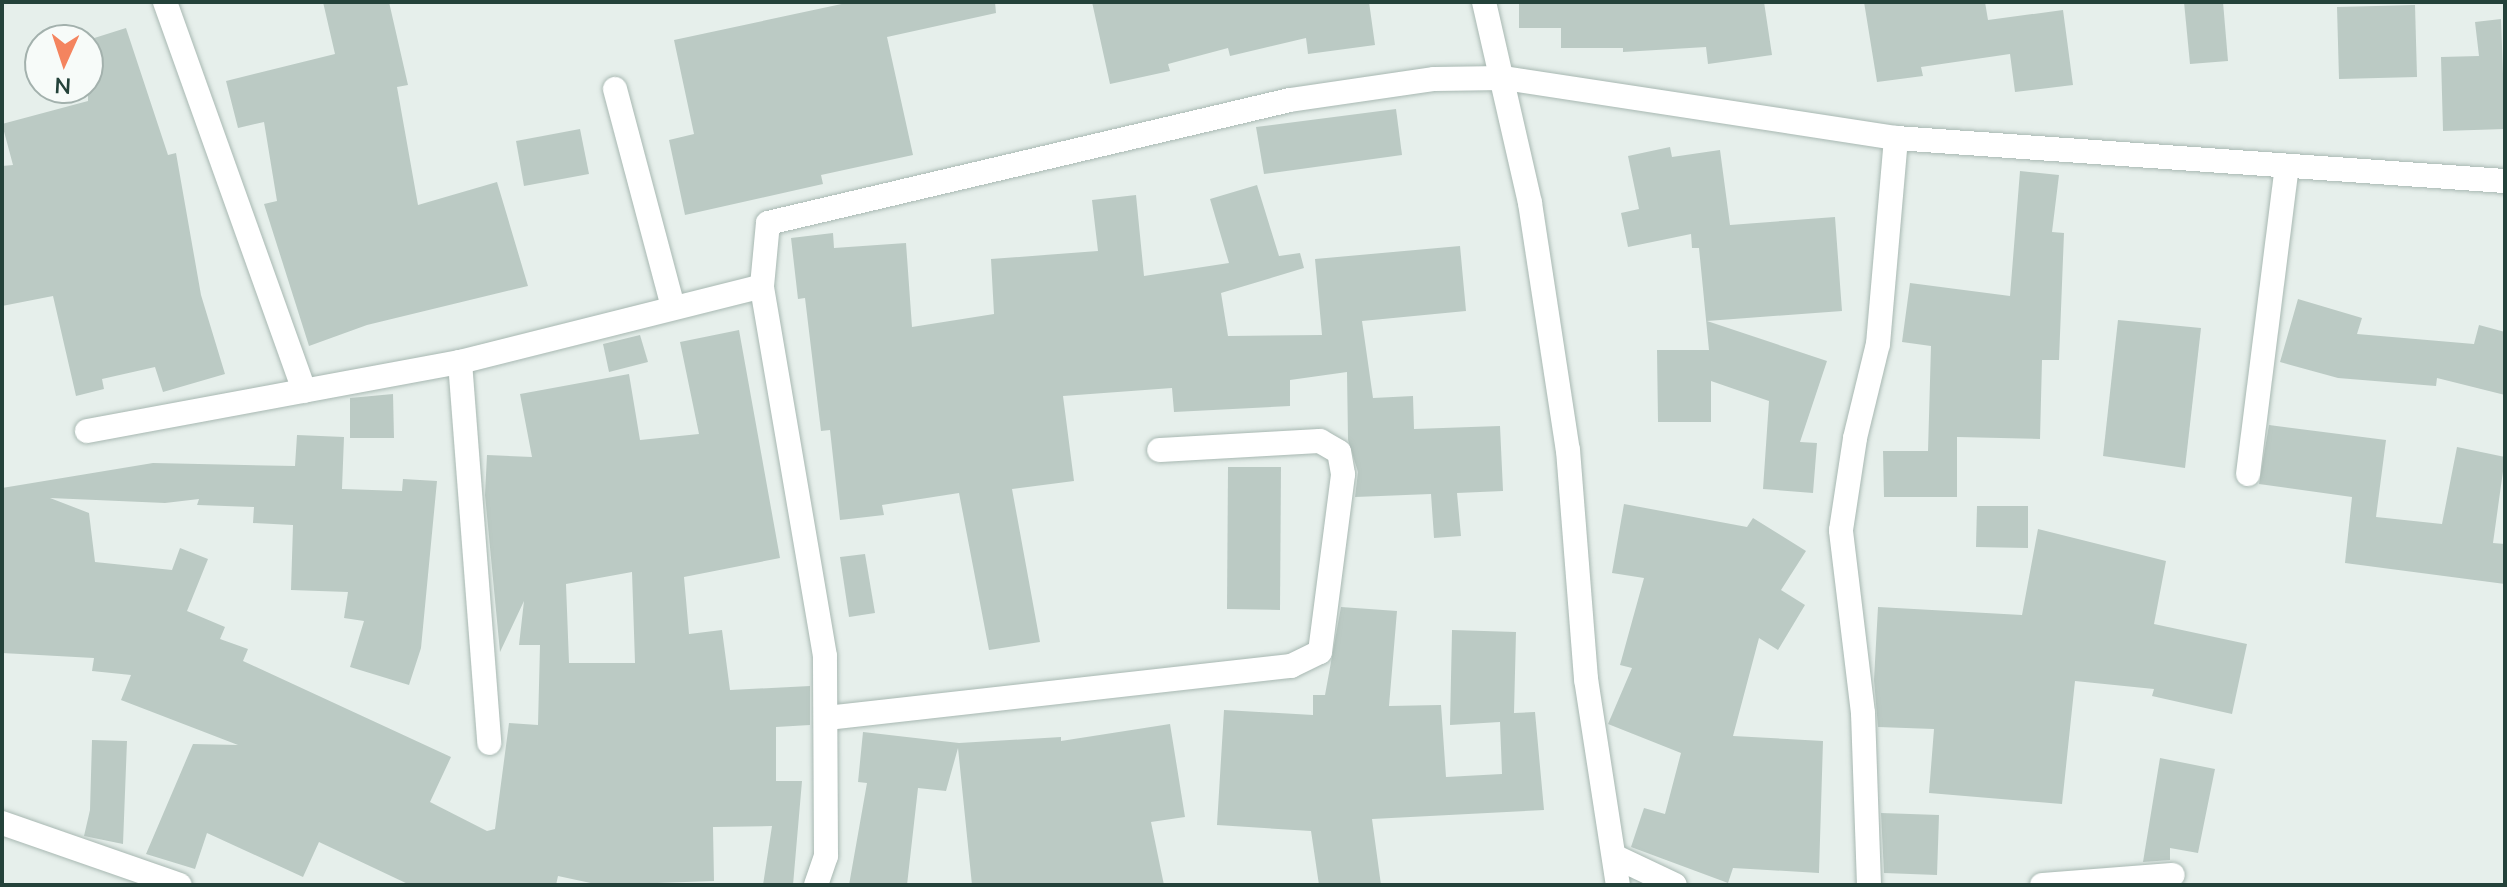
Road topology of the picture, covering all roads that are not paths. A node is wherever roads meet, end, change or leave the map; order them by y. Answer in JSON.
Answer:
{"nodes":[{"id":1,"x":165,"y":2,"type":"edge"},
{"id":2,"x":1484,"y":2,"type":"edge"},
{"id":3,"x":1504,"y":78,"type":"junction"},
{"id":4,"x":615,"y":89,"type":"dead end"},
{"id":5,"x":1896,"y":138,"type":"junction"},
{"id":6,"x":2287,"y":167,"type":"junction"},
{"id":7,"x":2505,"y":181,"type":"edge"},
{"id":8,"x":762,"y":286,"type":"junction"},
{"id":9,"x":673,"y":307,"type":"junction"},
{"id":10,"x":460,"y":362,"type":"junction"},
{"id":11,"x":304,"y":391,"type":"junction"},
{"id":12,"x":87,"y":431,"type":"dead end"},
{"id":13,"x":1159,"y":450,"type":"dead end"},
{"id":14,"x":2248,"y":474,"type":"dead end"},
{"id":15,"x":827,"y":718,"type":"junction"},
{"id":16,"x":489,"y":743,"type":"dead end"},
{"id":17,"x":2,"y":823,"type":"edge"},
{"id":18,"x":1616,"y":857,"type":"junction"},
{"id":19,"x":2173,"y":875,"type":"dead end"},
{"id":20,"x":2080,"y":883,"type":"edge"},
{"id":21,"x":180,"y":885,"type":"edge"},
{"id":22,"x":816,"y":885,"type":"edge"},
{"id":23,"x":1618,"y":885,"type":"edge"},
{"id":24,"x":1675,"y":885,"type":"edge"},
{"id":25,"x":1869,"y":885,"type":"edge"},
{"id":26,"x":2042,"y":885,"type":"edge"}],
"edges":[{"from":1,"to":11,"type":"street"},
{"from":2,"to":3,"type":"street"},
{"from":3,"to":5,"type":"street"},
{"from":3,"to":8,"type":"street"},
{"from":3,"to":18,"type":"street"},
{"from":4,"to":9,"type":"street"},
{"from":5,"to":6,"type":"street"},
{"from":5,"to":25,"type":"street"},
{"from":6,"to":7,"type":"street"},
{"from":6,"to":14,"type":"street"},
{"from":8,"to":9,"type":"street"},
{"from":8,"to":15,"type":"street"},
{"from":9,"to":10,"type":"street"},
{"from":10,"to":11,"type":"street"},
{"from":10,"to":16,"type":"street"},
{"from":11,"to":12,"type":"street"},
{"from":13,"to":15,"type":"street"},
{"from":15,"to":22,"type":"street"},
{"from":17,"to":21,"type":"street"},
{"from":18,"to":23,"type":"street"},
{"from":18,"to":24,"type":"street"},
{"from":19,"to":20,"type":"street"},
{"from":20,"to":26,"type":"street"}]}
